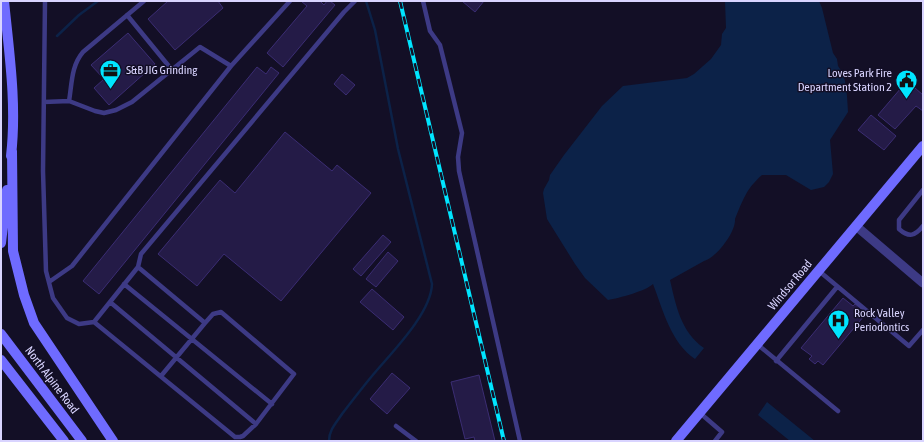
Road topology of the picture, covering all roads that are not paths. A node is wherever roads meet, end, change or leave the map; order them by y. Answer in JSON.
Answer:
{"nodes":[{"id":1,"x":4,"y":1,"type":"edge"},
{"id":2,"x":45,"y":1,"type":"edge"},
{"id":3,"x":144,"y":1,"type":"edge"},
{"id":4,"x":290,"y":1,"type":"edge"},
{"id":5,"x":355,"y":1,"type":"edge"},
{"id":6,"x":422,"y":1,"type":"edge"},
{"id":7,"x":127,"y":15,"type":"junction"},
{"id":8,"x":231,"y":66,"type":"junction"},
{"id":9,"x":172,"y":70,"type":"junction"},
{"id":10,"x":69,"y":101,"type":"junction"},
{"id":11,"x":44,"y":102,"type":"junction"},
{"id":12,"x":923,"y":146,"type":"edge"},
{"id":13,"x":12,"y":151,"type":"junction"},
{"id":14,"x":923,"y":190,"type":"edge"},
{"id":15,"x":856,"y":226,"type":"junction"},
{"id":16,"x":923,"y":226,"type":"edge"},
{"id":17,"x":1,"y":243,"type":"edge"},
{"id":18,"x":138,"y":267,"type":"junction"},
{"id":19,"x":819,"y":271,"type":"junction"},
{"id":20,"x":49,"y":282,"type":"junction"},
{"id":21,"x":923,"y":282,"type":"edge"},
{"id":22,"x":124,"y":284,"type":"junction"},
{"id":23,"x":837,"y":287,"type":"junction"},
{"id":24,"x":110,"y":302,"type":"junction"},
{"id":25,"x":94,"y":322,"type":"junction"},
{"id":26,"x":205,"y":323,"type":"junction"},
{"id":27,"x":923,"y":330,"type":"edge"},
{"id":28,"x":1,"y":334,"type":"edge"},
{"id":29,"x":192,"y":339,"type":"junction"},
{"id":30,"x":757,"y":344,"type":"junction"},
{"id":31,"x":176,"y":358,"type":"junction"},
{"id":32,"x":1,"y":360,"type":"edge"},
{"id":33,"x":776,"y":361,"type":"junction"},
{"id":34,"x":161,"y":376,"type":"junction"},
{"id":35,"x":272,"y":404,"type":"junction"},
{"id":36,"x":838,"y":412,"type":"dead end"},
{"id":37,"x":700,"y":413,"type":"junction"},
{"id":38,"x":256,"y":424,"type":"junction"},
{"id":39,"x":396,"y":426,"type":"dead end"},
{"id":40,"x":64,"y":441,"type":"edge"},
{"id":41,"x":82,"y":441,"type":"edge"},
{"id":42,"x":113,"y":441,"type":"edge"},
{"id":43,"x":416,"y":441,"type":"edge"},
{"id":44,"x":520,"y":441,"type":"edge"},
{"id":45,"x":676,"y":441,"type":"edge"},
{"id":46,"x":715,"y":441,"type":"edge"}],
"edges":[{"from":1,"to":13,"type":"street"},
{"from":2,"to":11,"type":"lane"},
{"from":3,"to":7,"type":"lane"},
{"from":4,"to":8,"type":"lane"},
{"from":5,"to":18,"type":"lane"},
{"from":6,"to":44,"type":"lane"},
{"from":7,"to":9,"type":"lane"},
{"from":7,"to":10,"type":"lane"},
{"from":8,"to":9,"type":"lane"},
{"from":8,"to":20,"type":"lane"},
{"from":9,"to":10,"type":"lane"},
{"from":10,"to":11,"type":"lane"},
{"from":11,"to":20,"type":"lane"},
{"from":12,"to":15,"type":"street","name":"Windsor Road"},
{"from":13,"to":17,"type":"street"},
{"from":13,"to":42,"type":"street"},
{"from":14,"to":16,"type":"lane"},
{"from":15,"to":19,"type":"street","name":"Windsor Road"},
{"from":15,"to":21,"type":"street"},
{"from":18,"to":22,"type":"lane"},
{"from":18,"to":26,"type":"lane"},
{"from":19,"to":23,"type":"lane"},
{"from":19,"to":30,"type":"street","name":"Windsor Road"},
{"from":20,"to":25,"type":"lane"},
{"from":22,"to":24,"type":"lane"},
{"from":22,"to":29,"type":"lane"},
{"from":23,"to":27,"type":"lane"},
{"from":23,"to":33,"type":"lane"},
{"from":24,"to":25,"type":"lane"},
{"from":24,"to":31,"type":"lane"},
{"from":25,"to":34,"type":"lane"},
{"from":26,"to":29,"type":"lane"},
{"from":26,"to":35,"type":"lane"},
{"from":28,"to":41,"type":"street","name":"North Alpine Road"},
{"from":29,"to":31,"type":"lane"},
{"from":29,"to":35,"type":"lane"},
{"from":30,"to":33,"type":"lane"},
{"from":30,"to":37,"type":"street","name":"Windsor Road"},
{"from":31,"to":34,"type":"lane"},
{"from":31,"to":38,"type":"lane"},
{"from":32,"to":40,"type":"street"},
{"from":33,"to":36,"type":"lane"},
{"from":34,"to":38,"type":"lane"},
{"from":35,"to":38,"type":"lane"},
{"from":37,"to":45,"type":"street","name":"Windsor Road"},
{"from":37,"to":46,"type":"lane"},
{"from":39,"to":43,"type":"lane"}]}
